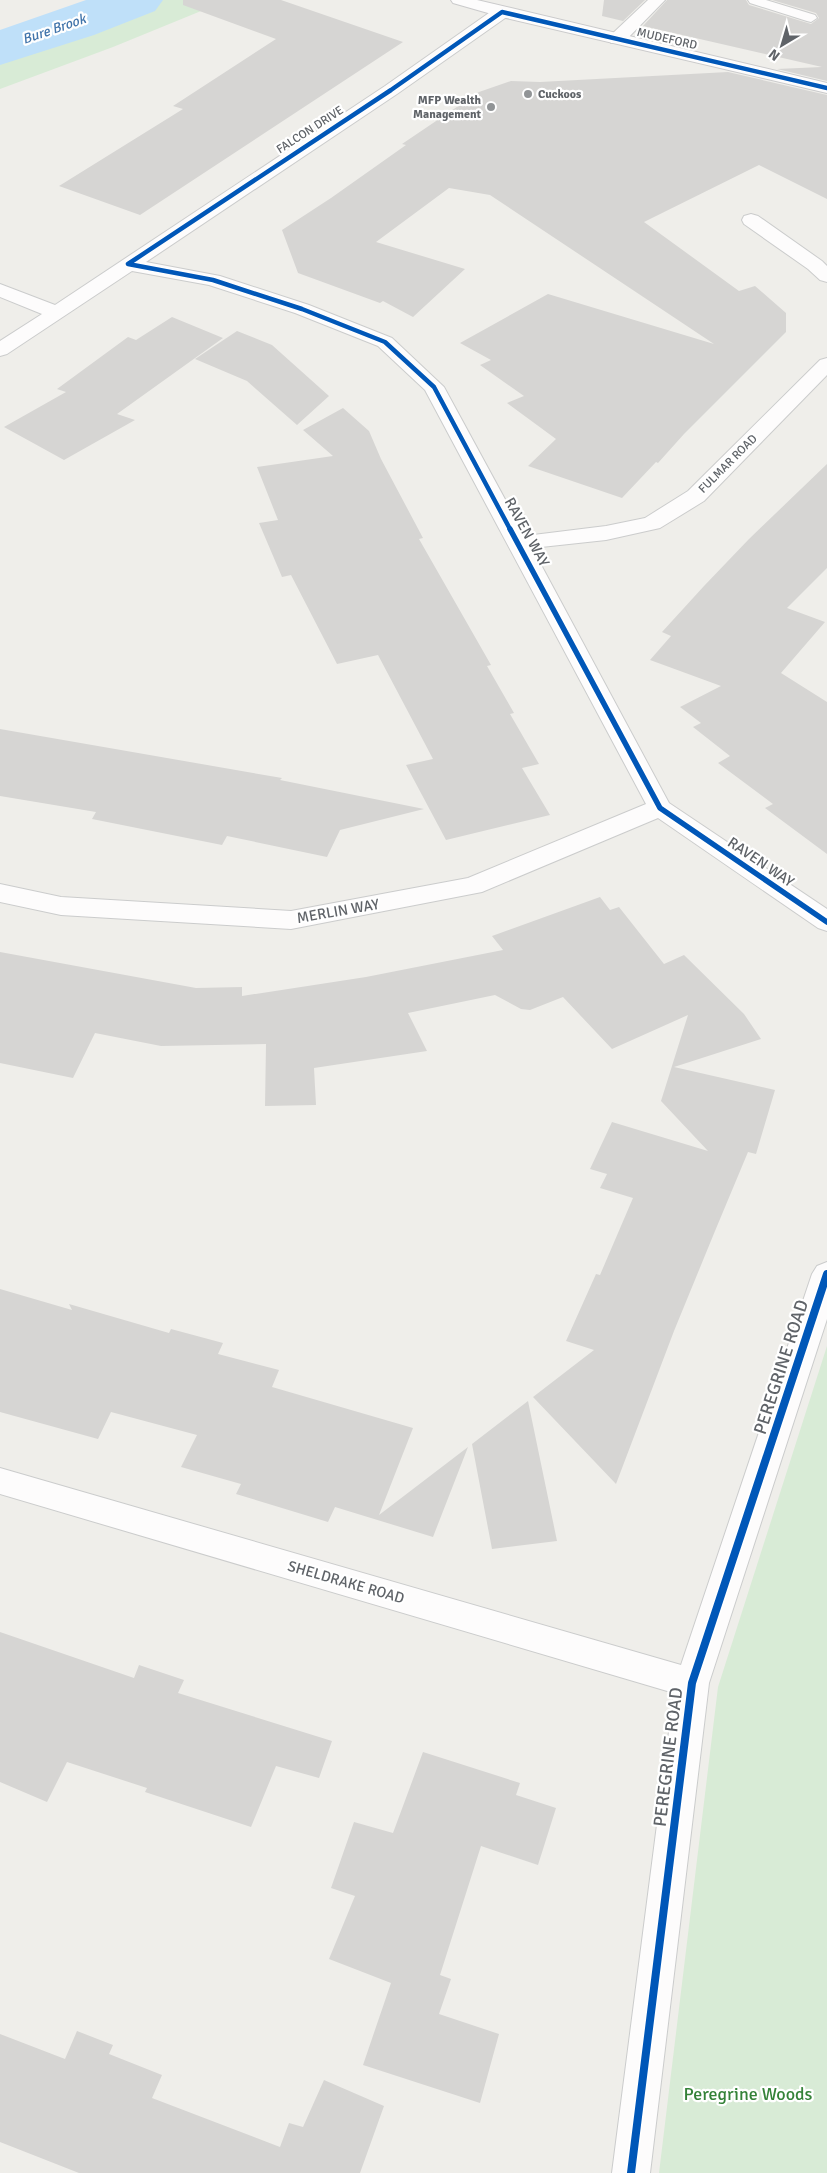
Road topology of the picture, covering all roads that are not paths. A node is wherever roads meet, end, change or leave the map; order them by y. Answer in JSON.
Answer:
{"nodes":[{"id":1,"x":459,"y":0,"type":"edge"},
{"id":2,"x":657,"y":0,"type":"edge"},
{"id":3,"x":754,"y":0,"type":"edge"},
{"id":4,"x":502,"y":12,"type":"junction"},
{"id":5,"x":811,"y":18,"type":"dead end"},
{"id":6,"x":617,"y":39,"type":"junction"},
{"id":7,"x":827,"y":88,"type":"edge"},
{"id":8,"x":751,"y":220,"type":"dead end"},
{"id":9,"x":128,"y":264,"type":"junction"},
{"id":10,"x":827,"y":276,"type":"edge"},
{"id":11,"x":0,"y":290,"type":"edge"},
{"id":12,"x":55,"y":312,"type":"junction"},
{"id":13,"x":0,"y":350,"type":"edge"},
{"id":14,"x":827,"y":364,"type":"edge"},
{"id":15,"x":519,"y":543,"type":"junction"},
{"id":16,"x":660,"y":808,"type":"junction"},
{"id":17,"x":0,"y":893,"type":"edge"},
{"id":18,"x":827,"y":922,"type":"edge"},
{"id":19,"x":827,"y":1274,"type":"edge"},
{"id":20,"x":0,"y":1481,"type":"edge"},
{"id":21,"x":692,"y":1683,"type":"junction"},
{"id":22,"x":631,"y":2173,"type":"edge"}],
"edges":[{"from":1,"to":4,"type":"street","name":"MUDEFORD"},
{"from":2,"to":6,"type":"street"},
{"from":3,"to":5,"type":"lane"},
{"from":4,"to":6,"type":"street","name":"MUDEFORD"},
{"from":4,"to":9,"type":"street","name":"FALCON DRIVE"},
{"from":6,"to":7,"type":"street","name":"MUDEFORD"},
{"from":8,"to":10,"type":"street"},
{"from":9,"to":12,"type":"street","name":"FALCON DRIVE"},
{"from":9,"to":15,"type":"street","name":"RAVEN WAY"},
{"from":11,"to":12,"type":"street"},
{"from":12,"to":13,"type":"street","name":"FALCON DRIVE"},
{"from":14,"to":15,"type":"street","name":"FULMAR ROAD"},
{"from":15,"to":16,"type":"street","name":"RAVEN WAY"},
{"from":16,"to":17,"type":"street","name":"MERLIN WAY"},
{"from":16,"to":18,"type":"street","name":"RAVEN WAY"},
{"from":19,"to":21,"type":"street","name":"PEREGRINE ROAD"},
{"from":20,"to":21,"type":"street","name":"SHELDRAKE ROAD"},
{"from":21,"to":22,"type":"street","name":"PEREGRINE ROAD"}]}
